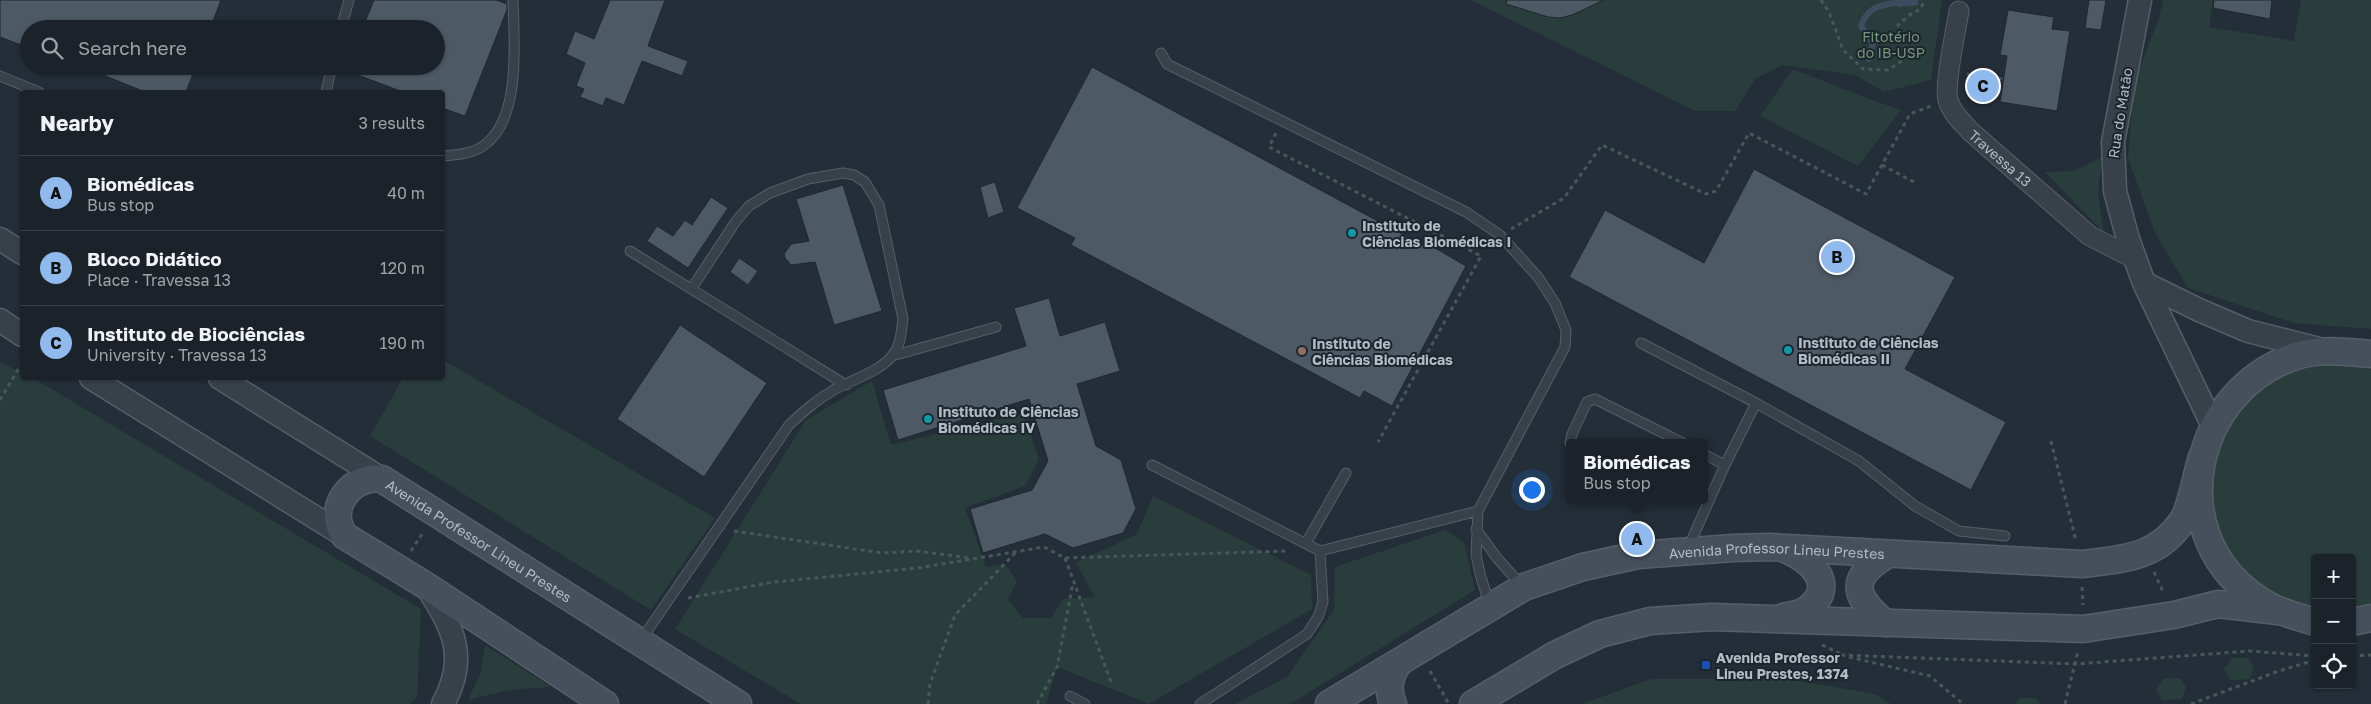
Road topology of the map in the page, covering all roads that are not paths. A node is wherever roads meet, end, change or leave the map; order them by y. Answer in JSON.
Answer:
{"nodes":[{"id":1,"x":349,"y":0,"type":"edge"},
{"id":2,"x":513,"y":0,"type":"edge"},
{"id":3,"x":2140,"y":0,"type":"edge"},
{"id":4,"x":1959,"y":11,"type":"dead end"},
{"id":5,"x":343,"y":20,"type":"edge"},
{"id":6,"x":1161,"y":53,"type":"dead end"},
{"id":7,"x":330,"y":75,"type":"edge"},
{"id":8,"x":0,"y":76,"type":"edge"},
{"id":9,"x":34,"y":90,"type":"edge"},
{"id":10,"x":326,"y":90,"type":"edge"},
{"id":11,"x":445,"y":156,"type":"edge"},
{"id":12,"x":0,"y":239,"type":"edge"},
{"id":13,"x":630,"y":251,"type":"dead end"},
{"id":14,"x":20,"y":252,"type":"edge"},
{"id":15,"x":2135,"y":259,"type":"junction"},
{"id":16,"x":2144,"y":283,"type":"junction"},
{"id":17,"x":692,"y":288,"type":"junction"},
{"id":18,"x":0,"y":320,"type":"edge"},
{"id":19,"x":996,"y":327,"type":"dead end"},
{"id":20,"x":20,"y":333,"type":"edge"},
{"id":21,"x":1642,"y":343,"type":"dead end"},
{"id":22,"x":2324,"y":350,"type":"junction"},
{"id":23,"x":2371,"y":354,"type":"edge"},
{"id":24,"x":892,"y":356,"type":"junction"},
{"id":25,"x":93,"y":380,"type":"edge"},
{"id":26,"x":223,"y":380,"type":"edge"},
{"id":27,"x":846,"y":385,"type":"junction"},
{"id":28,"x":1756,"y":403,"type":"junction"},
{"id":29,"x":2212,"y":426,"type":"junction"},
{"id":30,"x":1571,"y":439,"type":"edge"},
{"id":31,"x":1675,"y":439,"type":"edge"},
{"id":32,"x":1708,"y":456,"type":"edge"},
{"id":33,"x":2202,"y":457,"type":"junction"},
{"id":34,"x":1152,"y":465,"type":"dead end"},
{"id":35,"x":1725,"y":465,"type":"junction"},
{"id":36,"x":1346,"y":473,"type":"dead end"},
{"id":37,"x":382,"y":479,"type":"junction"},
{"id":38,"x":1708,"y":503,"type":"edge"},
{"id":39,"x":1708,"y":504,"type":"edge"},
{"id":40,"x":1478,"y":511,"type":"junction"},
{"id":41,"x":1476,"y":529,"type":"junction"},
{"id":42,"x":345,"y":536,"type":"junction"},
{"id":43,"x":2005,"y":536,"type":"dead end"},
{"id":44,"x":1306,"y":543,"type":"junction"},
{"id":45,"x":1780,"y":548,"type":"junction"},
{"id":46,"x":1320,"y":551,"type":"junction"},
{"id":47,"x":1687,"y":551,"type":"junction"},
{"id":48,"x":1888,"y":554,"type":"junction"},
{"id":49,"x":425,"y":584,"type":"junction"},
{"id":50,"x":1524,"y":587,"type":"junction"},
{"id":51,"x":1490,"y":606,"type":"junction"},
{"id":52,"x":2278,"y":611,"type":"junction"},
{"id":53,"x":2371,"y":618,"type":"edge"},
{"id":54,"x":1772,"y":619,"type":"junction"},
{"id":55,"x":2311,"y":621,"type":"edge"},
{"id":56,"x":2356,"y":621,"type":"edge"},
{"id":57,"x":1885,"y":623,"type":"junction"},
{"id":58,"x":640,"y":642,"type":"junction"},
{"id":59,"x":1408,"y":658,"type":"junction"},
{"id":60,"x":1070,"y":696,"type":"dead end"},
{"id":61,"x":1335,"y":700,"type":"edge"},
{"id":62,"x":443,"y":704,"type":"edge"},
{"id":63,"x":605,"y":704,"type":"edge"},
{"id":64,"x":738,"y":704,"type":"edge"},
{"id":65,"x":1084,"y":704,"type":"edge"},
{"id":66,"x":1200,"y":704,"type":"edge"},
{"id":67,"x":1369,"y":704,"type":"edge"},
{"id":68,"x":1393,"y":704,"type":"edge"},
{"id":69,"x":1473,"y":704,"type":"edge"}],
"edges":[{"from":1,"to":5,"type":"lane"},
{"from":2,"to":11,"type":"lane"},
{"from":3,"to":15,"type":"street","name":"Rua do Matão"},
{"from":4,"to":15,"type":"street","name":"Travessa 13"},
{"from":6,"to":40,"type":"lane"},
{"from":7,"to":10,"type":"lane"},
{"from":8,"to":9,"type":"lane"},
{"from":12,"to":14,"type":"street"},
{"from":13,"to":17,"type":"lane"},
{"from":15,"to":16,"type":"street","name":"Rua do Matão"},
{"from":16,"to":22,"type":"street"},
{"from":16,"to":29,"type":"street","name":"Rua do Matão"},
{"from":17,"to":24,"type":"lane"},
{"from":17,"to":27,"type":"lane"},
{"from":18,"to":20,"type":"street"},
{"from":19,"to":24,"type":"lane"},
{"from":21,"to":28,"type":"lane"},
{"from":22,"to":23,"type":"main road"},
{"from":22,"to":29,"type":"main road"},
{"from":24,"to":27,"type":"lane"},
{"from":25,"to":42,"type":"street"},
{"from":26,"to":37,"type":"street","name":"Avenida Professor Lineu Prestes"},
{"from":27,"to":58,"type":"lane"},
{"from":28,"to":35,"type":"lane"},
{"from":28,"to":43,"type":"lane"},
{"from":29,"to":33,"type":"main road"},
{"from":30,"to":31,"type":"lane"},
{"from":32,"to":35,"type":"lane"},
{"from":33,"to":48,"type":"main road","name":"Avenida Professor Lineu Prestes"},
{"from":33,"to":52,"type":"main road"},
{"from":34,"to":44,"type":"lane"},
{"from":35,"to":38,"type":"lane"},
{"from":36,"to":44,"type":"lane"},
{"from":37,"to":42,"type":"main road"},
{"from":37,"to":58,"type":"main road","name":"Avenida Professor Lineu Prestes"},
{"from":39,"to":47,"type":"lane"},
{"from":40,"to":41,"type":"lane"},
{"from":40,"to":46,"type":"lane"},
{"from":41,"to":50,"type":"lane"},
{"from":41,"to":51,"type":"lane"},
{"from":42,"to":49,"type":"main road"},
{"from":44,"to":46,"type":"lane"},
{"from":45,"to":47,"type":"main road","name":"Avenida Professor Lineu Prestes"},
{"from":45,"to":48,"type":"main road","name":"Avenida Professor Lineu Prestes"},
{"from":45,"to":54,"type":"main road"},
{"from":46,"to":66,"type":"lane"},
{"from":47,"to":50,"type":"main road","name":"Avenida Professor Lineu Prestes"},
{"from":48,"to":57,"type":"main road"},
{"from":49,"to":62,"type":"street"},
{"from":49,"to":63,"type":"main road"},
{"from":50,"to":51,"type":"main road","name":"Avenida Professor Lineu Prestes"},
{"from":51,"to":59,"type":"main road","name":"Avenida Professor Lineu Prestes"},
{"from":52,"to":55,"type":"main road"},
{"from":52,"to":57,"type":"main road"},
{"from":53,"to":56,"type":"main road"},
{"from":54,"to":57,"type":"main road"},
{"from":54,"to":69,"type":"main road"},
{"from":58,"to":64,"type":"main road","name":"Avenida Professor Lineu Prestes"},
{"from":59,"to":61,"type":"main road","name":"Avenida Professor Lineu Prestes"},
{"from":59,"to":68,"type":"main road"},
{"from":60,"to":65,"type":"lane"},
{"from":61,"to":67,"type":"main road"}]}
